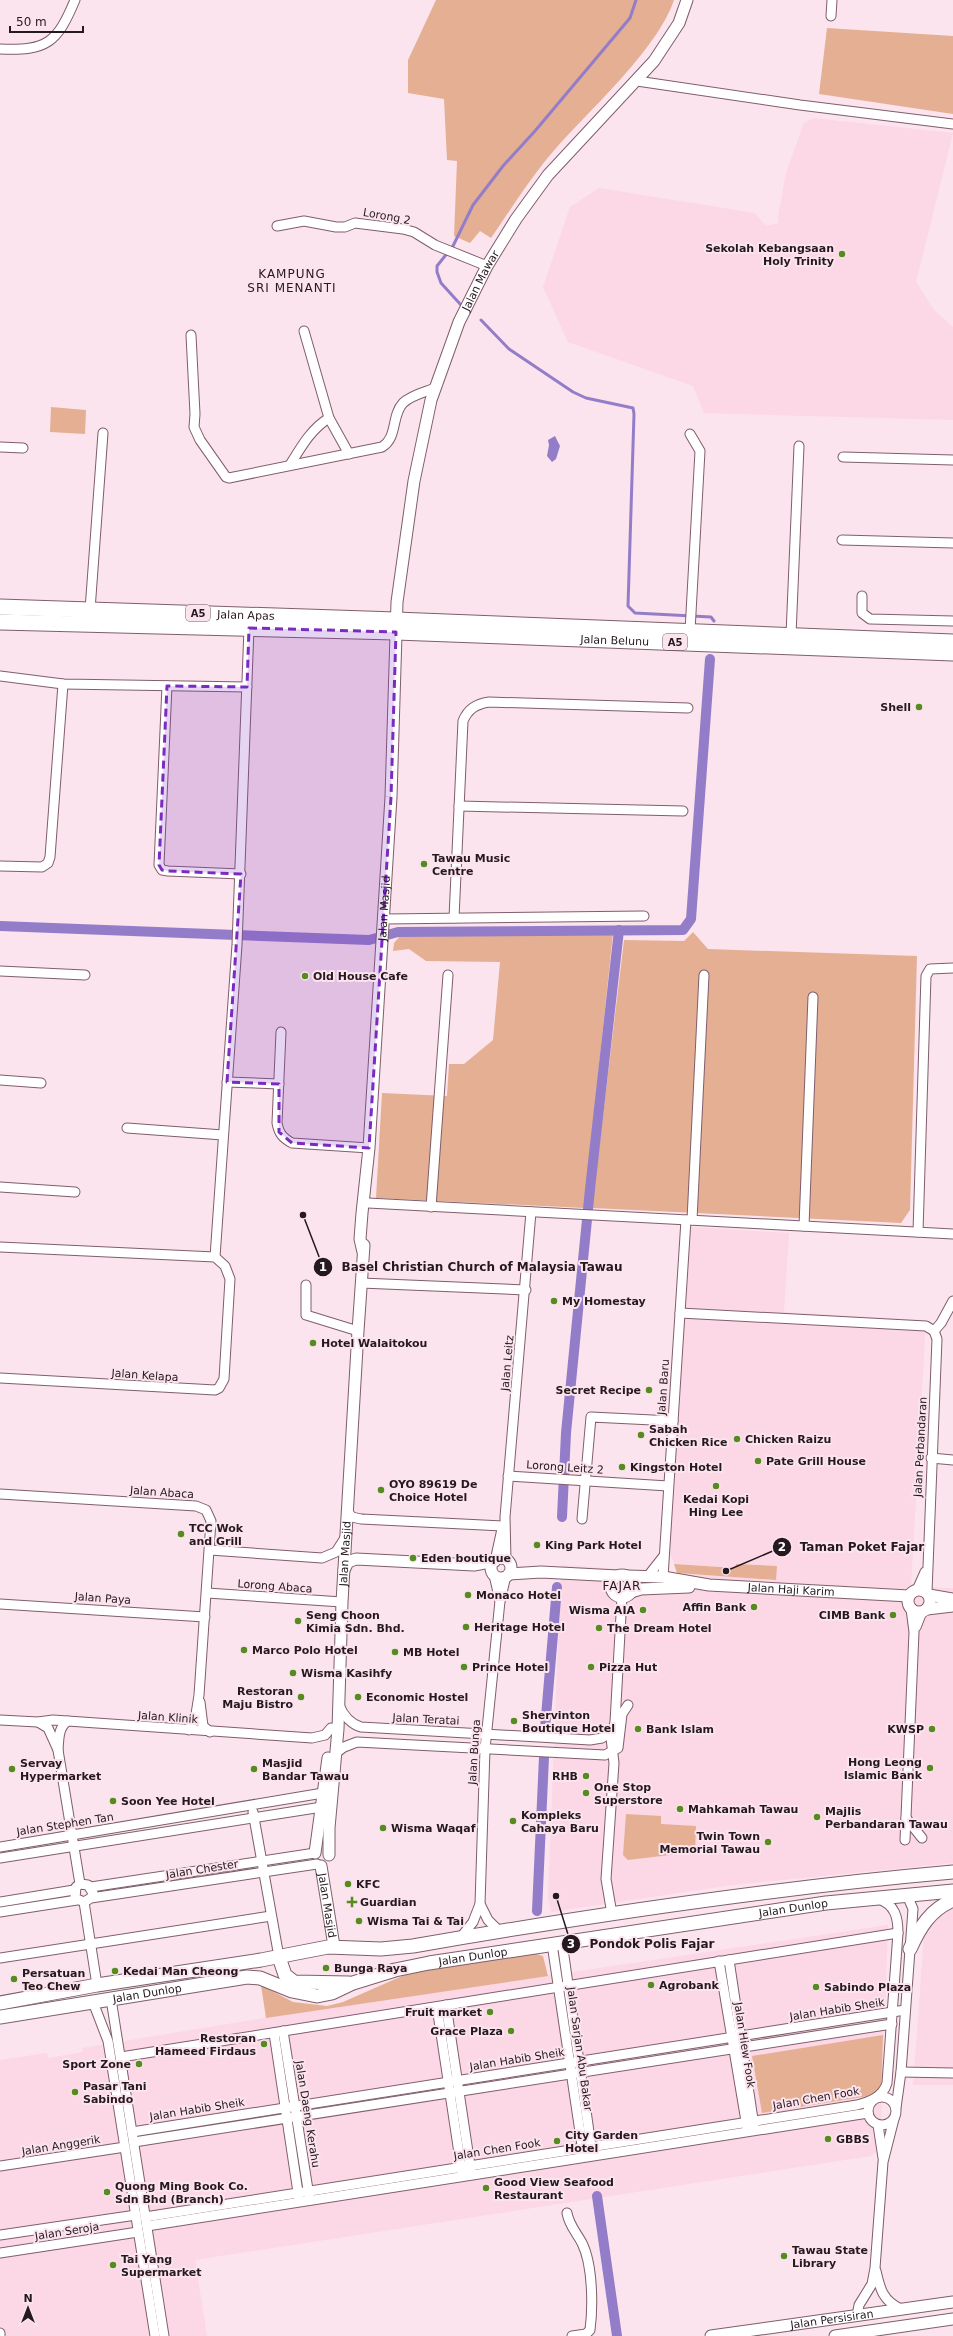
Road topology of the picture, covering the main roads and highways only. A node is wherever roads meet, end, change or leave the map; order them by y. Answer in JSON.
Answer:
{"nodes":[{"id":1,"x":0,"y":607,"type":"edge"},
{"id":2,"x":0,"y":622,"type":"edge"},
{"id":3,"x":396,"y":626,"type":"junction"},
{"id":4,"x":953,"y":642,"type":"edge"},
{"id":5,"x":953,"y":653,"type":"edge"},
{"id":6,"x":953,"y":1872,"type":"edge"},
{"id":7,"x":835,"y":1882,"type":"junction"},
{"id":8,"x":953,"y":1891,"type":"edge"},
{"id":9,"x":907,"y":1895,"type":"junction"},
{"id":10,"x":953,"y":1900,"type":"edge"},
{"id":11,"x":910,"y":1949,"type":"road end"},
{"id":12,"x":279,"y":1956,"type":"junction"},
{"id":13,"x":353,"y":1983,"type":"junction"},
{"id":14,"x":70,"y":1990,"type":"junction"},
{"id":15,"x":111,"y":1999,"type":"junction"},
{"id":16,"x":0,"y":2003,"type":"edge"},
{"id":17,"x":0,"y":2017,"type":"edge"}],
"edges":[{"from":1,"to":3,"type":"highway","name":"Jalan Apas","number":"A5"},
{"from":2,"to":3,"type":"highway","name":"Jalan Apas","number":"A5"},
{"from":3,"to":4,"type":"highway","name":"Jalan Belunu","number":"A5"},
{"from":3,"to":5,"type":"highway","name":"Jalan Belunu","number":"A5"},
{"from":6,"to":7,"type":"main road","name":"Jalan Dunlop"},
{"from":7,"to":9,"type":"main road"},
{"from":7,"to":12,"type":"main road","name":"Jalan Dunlop"},
{"from":8,"to":9,"type":"main road","name":"Jalan Dunlop"},
{"from":9,"to":13,"type":"main road","name":"Jalan Dunlop"},
{"from":10,"to":11,"type":"main road"},
{"from":12,"to":13,"type":"main road"},
{"from":12,"to":14,"type":"main road","name":"Jalan Dunlop"},
{"from":13,"to":15,"type":"main road","name":"Jalan Dunlop"},
{"from":14,"to":15,"type":"main road"},
{"from":14,"to":16,"type":"main road","name":"Jalan Dunlop"},
{"from":15,"to":17,"type":"main road","name":"Jalan Dunlop"}]}
